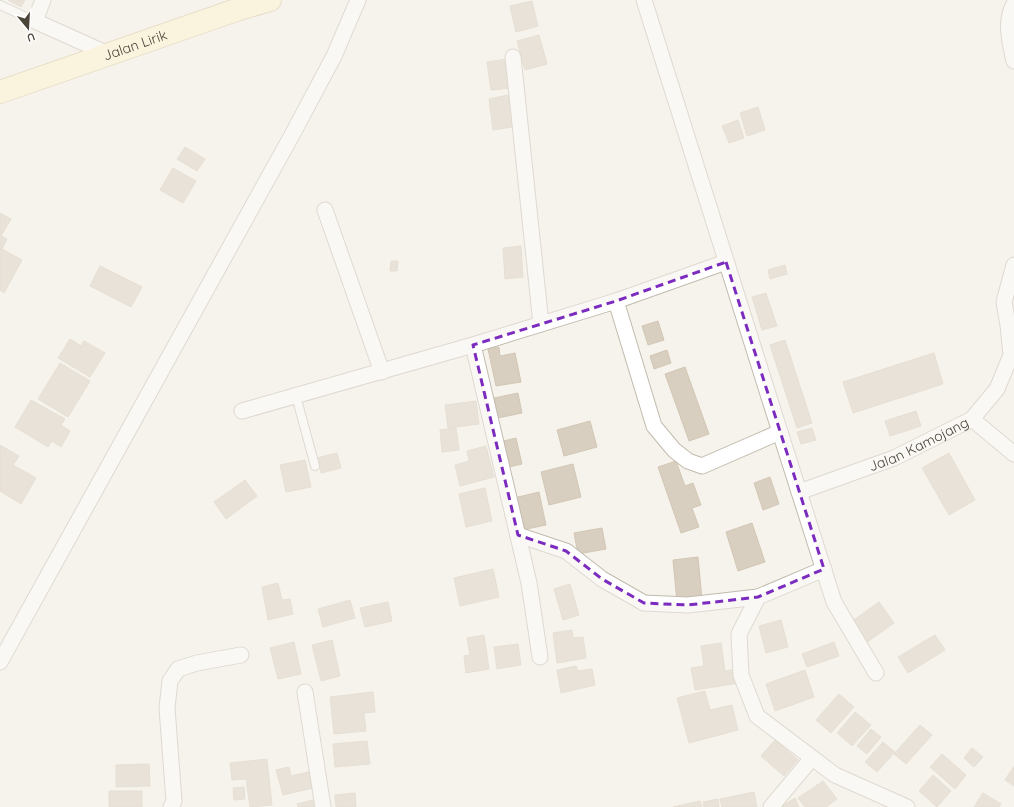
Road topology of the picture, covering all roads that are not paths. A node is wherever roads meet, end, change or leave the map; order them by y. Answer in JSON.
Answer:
{"nodes":[{"id":1,"x":43,"y":0,"type":"edge"},
{"id":2,"x":270,"y":0,"type":"edge"},
{"id":3,"x":358,"y":0,"type":"edge"},
{"id":4,"x":644,"y":0,"type":"edge"},
{"id":5,"x":1014,"y":4,"type":"edge"},
{"id":6,"x":0,"y":5,"type":"edge"},
{"id":7,"x":35,"y":21,"type":"junction"},
{"id":8,"x":108,"y":54,"type":"junction"},
{"id":9,"x":513,"y":57,"type":"dead end"},
{"id":10,"x":1014,"y":62,"type":"edge"},
{"id":11,"x":0,"y":92,"type":"edge"},
{"id":12,"x":326,"y":210,"type":"dead end"},
{"id":13,"x":726,"y":262,"type":"junction"},
{"id":14,"x":1014,"y":265,"type":"edge"},
{"id":15,"x":616,"y":301,"type":"junction"},
{"id":16,"x":541,"y":324,"type":"junction"},
{"id":17,"x":474,"y":345,"type":"junction"},
{"id":18,"x":1012,"y":356,"type":"edge"},
{"id":19,"x":382,"y":372,"type":"junction"},
{"id":20,"x":296,"y":396,"type":"junction"},
{"id":21,"x":242,"y":411,"type":"dead end"},
{"id":22,"x":972,"y":418,"type":"junction"},
{"id":23,"x":780,"y":432,"type":"junction"},
{"id":24,"x":1014,"y":454,"type":"edge"},
{"id":25,"x":315,"y":466,"type":"dead end"},
{"id":26,"x":799,"y":492,"type":"junction"},
{"id":27,"x":518,"y":535,"type":"junction"},
{"id":28,"x":824,"y":569,"type":"junction"},
{"id":29,"x":758,"y":596,"type":"junction"},
{"id":30,"x":241,"y":655,"type":"dead end"},
{"id":31,"x":540,"y":657,"type":"dead end"},
{"id":32,"x":0,"y":662,"type":"edge"},
{"id":33,"x":876,"y":673,"type":"dead end"},
{"id":34,"x":305,"y":692,"type":"dead end"},
{"id":35,"x":812,"y":758,"type":"junction"},
{"id":36,"x":171,"y":807,"type":"edge"},
{"id":37,"x":323,"y":807,"type":"edge"},
{"id":38,"x":771,"y":807,"type":"edge"},
{"id":39,"x":907,"y":807,"type":"edge"}],
"edges":[{"from":1,"to":7,"type":"street"},
{"from":2,"to":8,"type":"main road","name":"Jalan Lirik"},
{"from":3,"to":32,"type":"street"},
{"from":4,"to":13,"type":"street"},
{"from":5,"to":10,"type":"street"},
{"from":6,"to":7,"type":"lane"},
{"from":7,"to":8,"type":"street"},
{"from":8,"to":11,"type":"main road","name":"Jalan Lirik"},
{"from":9,"to":16,"type":"street"},
{"from":12,"to":19,"type":"street"},
{"from":13,"to":15,"type":"street"},
{"from":13,"to":23,"type":"street"},
{"from":14,"to":18,"type":"street","name":"Jalan Kamojang"},
{"from":15,"to":16,"type":"street"},
{"from":15,"to":23,"type":"street"},
{"from":16,"to":17,"type":"street"},
{"from":17,"to":19,"type":"street"},
{"from":17,"to":27,"type":"street"},
{"from":18,"to":22,"type":"street","name":"Jalan Kamojang"},
{"from":19,"to":20,"type":"street"},
{"from":20,"to":21,"type":"street"},
{"from":20,"to":25,"type":"lane"},
{"from":22,"to":24,"type":"street"},
{"from":22,"to":26,"type":"street","name":"Jalan Kamojang"},
{"from":23,"to":26,"type":"street"},
{"from":26,"to":28,"type":"street"},
{"from":27,"to":29,"type":"street"},
{"from":27,"to":31,"type":"street"},
{"from":28,"to":29,"type":"street"},
{"from":28,"to":33,"type":"street"},
{"from":29,"to":35,"type":"street"},
{"from":30,"to":36,"type":"street"},
{"from":34,"to":37,"type":"street"},
{"from":35,"to":38,"type":"street"},
{"from":35,"to":39,"type":"street"}]}
